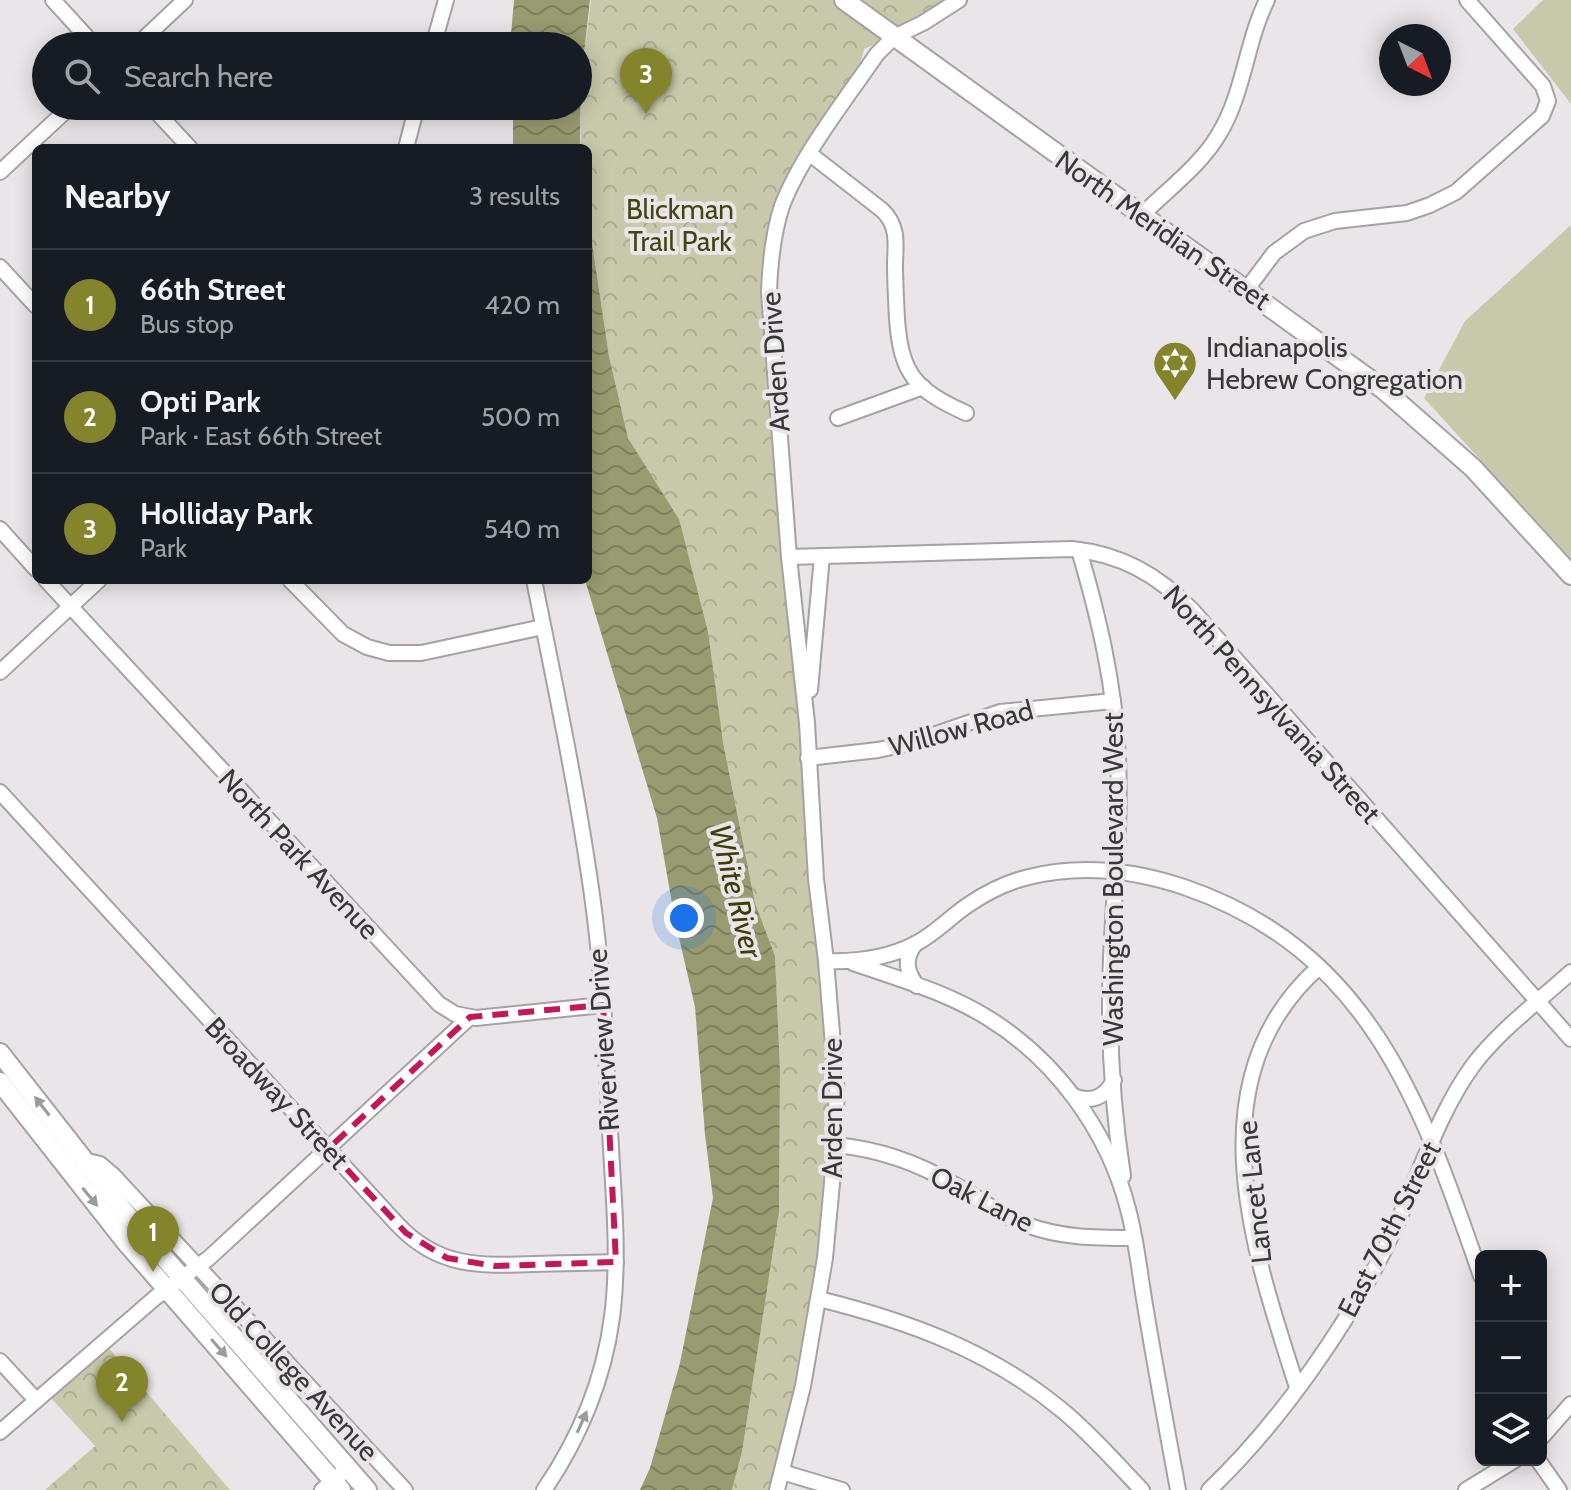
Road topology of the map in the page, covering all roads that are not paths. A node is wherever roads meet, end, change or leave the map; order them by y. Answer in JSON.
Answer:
{"nodes":[{"id":1,"x":53,"y":0,"type":"edge"},
{"id":2,"x":185,"y":0,"type":"edge"},
{"id":3,"x":446,"y":0,"type":"edge"},
{"id":4,"x":844,"y":0,"type":"edge"},
{"id":5,"x":959,"y":0,"type":"edge"},
{"id":6,"x":1267,"y":0,"type":"edge"},
{"id":7,"x":1467,"y":0,"type":"edge"},
{"id":8,"x":82,"y":32,"type":"edge"},
{"id":9,"x":151,"y":32,"type":"edge"},
{"id":10,"x":437,"y":32,"type":"edge"},
{"id":11,"x":894,"y":37,"type":"junction"},
{"id":12,"x":56,"y":120,"type":"edge"},
{"id":13,"x":164,"y":120,"type":"edge"},
{"id":14,"x":413,"y":120,"type":"edge"},
{"id":15,"x":186,"y":144,"type":"edge"},
{"id":16,"x":407,"y":144,"type":"edge"},
{"id":17,"x":810,"y":154,"type":"junction"},
{"id":18,"x":0,"y":172,"type":"edge"},
{"id":19,"x":1142,"y":215,"type":"junction"},
{"id":20,"x":0,"y":267,"type":"edge"},
{"id":21,"x":1247,"y":289,"type":"junction"},
{"id":22,"x":32,"y":302,"type":"edge"},
{"id":23,"x":923,"y":387,"type":"junction"},
{"id":24,"x":966,"y":413,"type":"dead end"},
{"id":25,"x":838,"y":418,"type":"dead end"},
{"id":26,"x":0,"y":529,"type":"edge"},
{"id":27,"x":1079,"y":550,"type":"junction"},
{"id":28,"x":822,"y":556,"type":"junction"},
{"id":29,"x":789,"y":557,"type":"junction"},
{"id":30,"x":32,"y":565,"type":"edge"},
{"id":31,"x":1571,"y":575,"type":"edge"},
{"id":32,"x":50,"y":584,"type":"edge"},
{"id":33,"x":95,"y":584,"type":"edge"},
{"id":34,"x":294,"y":584,"type":"edge"},
{"id":35,"x":535,"y":584,"type":"edge"},
{"id":36,"x":71,"y":607,"type":"junction"},
{"id":37,"x":543,"y":627,"type":"junction"},
{"id":38,"x":0,"y":672,"type":"edge"},
{"id":39,"x":1113,"y":701,"type":"junction"},
{"id":40,"x":807,"y":723,"type":"junction"},
{"id":41,"x":808,"y":758,"type":"junction"},
{"id":42,"x":0,"y":792,"type":"edge"},
{"id":43,"x":1117,"y":871,"type":"junction"},
{"id":44,"x":915,"y":944,"type":"junction"},
{"id":45,"x":826,"y":961,"type":"junction"},
{"id":46,"x":849,"y":962,"type":"junction"},
{"id":47,"x":1319,"y":967,"type":"junction"},
{"id":48,"x":1571,"y":972,"type":"edge"},
{"id":49,"x":917,"y":986,"type":"junction"},
{"id":50,"x":1538,"y":1002,"type":"junction"},
{"id":51,"x":603,"y":1005,"type":"junction"},
{"id":52,"x":470,"y":1017,"type":"junction"},
{"id":53,"x":1571,"y":1039,"type":"edge"},
{"id":54,"x":0,"y":1053,"type":"edge"},
{"id":55,"x":1114,"y":1080,"type":"junction"},
{"id":56,"x":0,"y":1082,"type":"edge"},
{"id":57,"x":1073,"y":1096,"type":"junction"},
{"id":58,"x":1432,"y":1144,"type":"junction"},
{"id":59,"x":835,"y":1145,"type":"junction"},
{"id":60,"x":328,"y":1149,"type":"junction"},
{"id":61,"x":83,"y":1160,"type":"junction"},
{"id":62,"x":1129,"y":1210,"type":"junction"},
{"id":63,"x":1133,"y":1238,"type":"junction"},
{"id":64,"x":1475,"y":1260,"type":"edge"},
{"id":65,"x":616,"y":1262,"type":"junction"},
{"id":66,"x":198,"y":1267,"type":"junction"},
{"id":67,"x":175,"y":1284,"type":"junction"},
{"id":68,"x":819,"y":1299,"type":"junction"},
{"id":69,"x":0,"y":1361,"type":"edge"},
{"id":70,"x":1297,"y":1387,"type":"junction"},
{"id":71,"x":36,"y":1400,"type":"junction"},
{"id":72,"x":1571,"y":1404,"type":"edge"},
{"id":73,"x":1547,"y":1431,"type":"edge"},
{"id":74,"x":0,"y":1432,"type":"edge"},
{"id":75,"x":1505,"y":1466,"type":"edge"},
{"id":76,"x":1542,"y":1466,"type":"edge"},
{"id":77,"x":348,"y":1468,"type":"junction"},
{"id":78,"x":782,"y":1472,"type":"junction"},
{"id":79,"x":401,"y":1486,"type":"edge"},
{"id":80,"x":332,"y":1487,"type":"edge"},
{"id":81,"x":367,"y":1490,"type":"edge"},
{"id":82,"x":544,"y":1490,"type":"edge"},
{"id":83,"x":777,"y":1490,"type":"edge"},
{"id":84,"x":842,"y":1490,"type":"edge"},
{"id":85,"x":1142,"y":1490,"type":"edge"},
{"id":86,"x":1178,"y":1490,"type":"edge"},
{"id":87,"x":1209,"y":1490,"type":"edge"},
{"id":88,"x":1466,"y":1490,"type":"edge"},
{"id":89,"x":1559,"y":1490,"type":"edge"}],
"edges":[{"from":1,"to":8,"type":"street"},
{"from":2,"to":9,"type":"street"},
{"from":3,"to":10,"type":"street"},
{"from":4,"to":11,"type":"main road","name":"North Meridian Street"},
{"from":5,"to":11,"type":"street"},
{"from":6,"to":19,"type":"street"},
{"from":7,"to":21,"type":"street"},
{"from":11,"to":17,"type":"street","name":"Arden Drive"},
{"from":11,"to":19,"type":"main road","name":"North Meridian Street"},
{"from":12,"to":18,"type":"street"},
{"from":13,"to":15,"type":"street"},
{"from":14,"to":16,"type":"street"},
{"from":17,"to":23,"type":"street"},
{"from":17,"to":29,"type":"street","name":"Arden Drive"},
{"from":19,"to":21,"type":"main road","name":"North Meridian Street"},
{"from":20,"to":22,"type":"street"},
{"from":21,"to":31,"type":"main road","name":"North Meridian Street"},
{"from":23,"to":24,"type":"street"},
{"from":23,"to":25,"type":"street"},
{"from":26,"to":30,"type":"street"},
{"from":27,"to":28,"type":"street","name":"North Pennsylvania Street"},
{"from":27,"to":39,"type":"street","name":"Washington Boulevard West"},
{"from":27,"to":50,"type":"street","name":"North Pennsylvania Street"},
{"from":28,"to":29,"type":"street","name":"North Pennsylvania Street"},
{"from":28,"to":40,"type":"street","name":"Arden Drive"},
{"from":29,"to":40,"type":"street","name":"Arden Drive"},
{"from":32,"to":36,"type":"street","name":"North Park Avenue"},
{"from":33,"to":36,"type":"street"},
{"from":34,"to":37,"type":"street"},
{"from":35,"to":37,"type":"street","name":"Riverview Drive"},
{"from":36,"to":38,"type":"street"},
{"from":36,"to":52,"type":"street","name":"North Park Avenue"},
{"from":37,"to":51,"type":"street","name":"Riverview Drive"},
{"from":39,"to":41,"type":"street","name":"Willow Road"},
{"from":39,"to":43,"type":"street","name":"Washington Boulevard West"},
{"from":40,"to":41,"type":"street","name":"Arden Drive"},
{"from":41,"to":45,"type":"street","name":"Arden Drive"},
{"from":42,"to":60,"type":"street","name":"Broadway Street"},
{"from":43,"to":44,"type":"street"},
{"from":43,"to":47,"type":"street"},
{"from":43,"to":55,"type":"street","name":"Washington Boulevard West"},
{"from":44,"to":46,"type":"street"},
{"from":44,"to":49,"type":"street"},
{"from":45,"to":46,"type":"street"},
{"from":45,"to":59,"type":"street","name":"Arden Drive"},
{"from":46,"to":49,"type":"street"},
{"from":47,"to":58,"type":"street"},
{"from":47,"to":70,"type":"street","name":"Lancet Lane"},
{"from":48,"to":50,"type":"street","name":"East 70th Street"},
{"from":49,"to":57,"type":"street"},
{"from":50,"to":53,"type":"street","name":"North Pennsylvania Street"},
{"from":50,"to":58,"type":"street","name":"East 70th Street"},
{"from":51,"to":52,"type":"street"},
{"from":51,"to":65,"type":"street","name":"Riverview Drive"},
{"from":52,"to":60,"type":"street"},
{"from":61,"to":54,"type":"main road","one_way":true},
{"from":55,"to":57,"type":"street"},
{"from":55,"to":62,"type":"street","name":"Washington Boulevard West"},
{"from":56,"to":67,"type":"main road","one_way":true},
{"from":57,"to":62,"type":"street"},
{"from":58,"to":64,"type":"street"},
{"from":58,"to":70,"type":"street","name":"East 70th Street"},
{"from":59,"to":63,"type":"street","name":"Oak Lane"},
{"from":59,"to":68,"type":"street","name":"Arden Drive"},
{"from":60,"to":65,"type":"street","name":"Broadway Street"},
{"from":60,"to":66,"type":"street"},
{"from":61,"to":66,"type":"street","name":"Old College Avenue"},
{"from":61,"to":67,"type":"main road"},
{"from":62,"to":63,"type":"street"},
{"from":63,"to":86,"type":"street"},
{"from":82,"to":65,"type":"street","name":"Riverview Drive","one_way":true},
{"from":66,"to":67,"type":"street"},
{"from":66,"to":79,"type":"street","name":"Old College Avenue"},
{"from":67,"to":71,"type":"street"},
{"from":67,"to":77,"type":"main road"},
{"from":67,"to":80,"type":"main road","one_way":true},
{"from":68,"to":78,"type":"street","name":"Arden Drive"},
{"from":68,"to":85,"type":"street"},
{"from":69,"to":71,"type":"street"},
{"from":70,"to":87,"type":"street","name":"East 70th Street"},
{"from":71,"to":74,"type":"street"},
{"from":72,"to":73,"type":"street"},
{"from":75,"to":88,"type":"street"},
{"from":76,"to":89,"type":"street"},
{"from":77,"to":80,"type":"street"},
{"from":77,"to":81,"type":"main road"},
{"from":78,"to":83,"type":"street","name":"Arden Drive"},
{"from":78,"to":84,"type":"street"}]}
